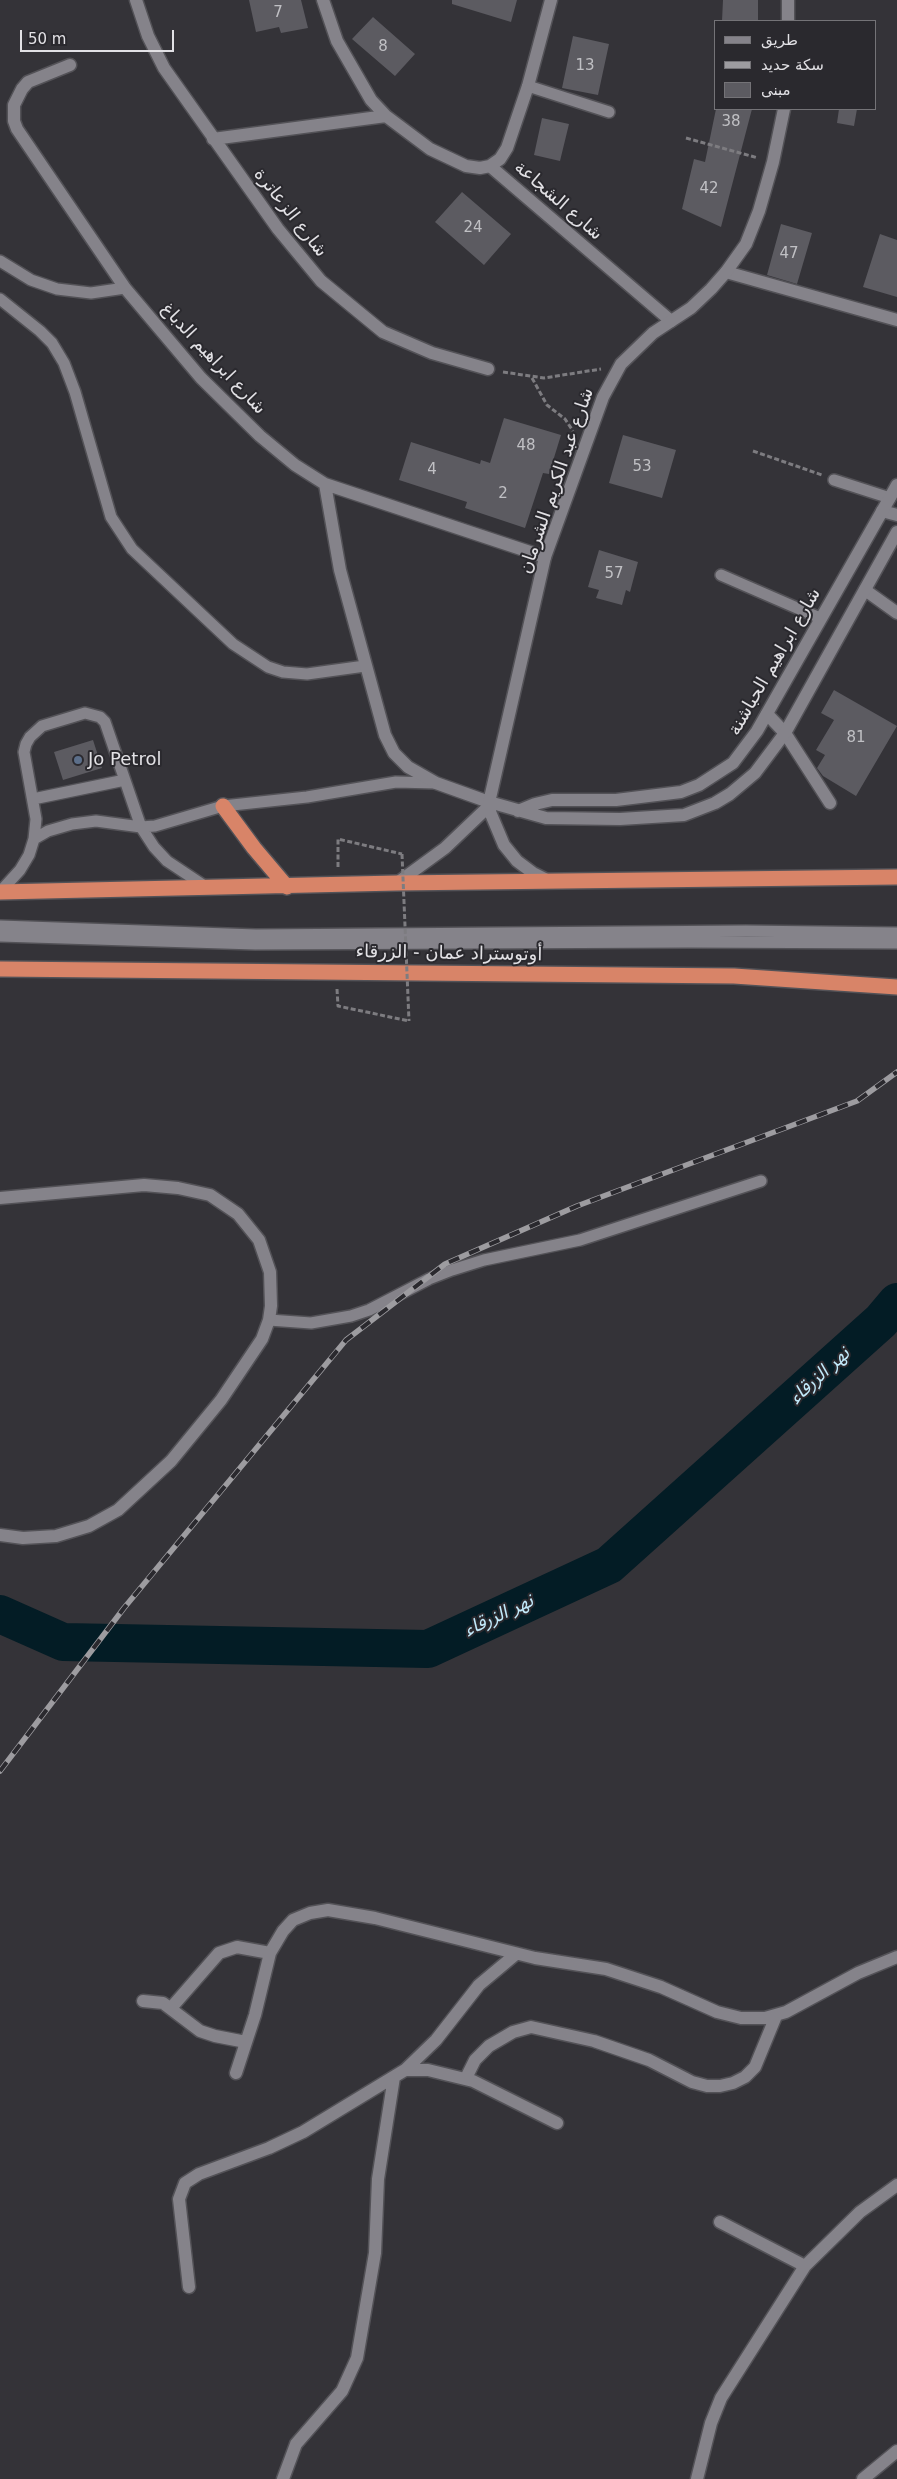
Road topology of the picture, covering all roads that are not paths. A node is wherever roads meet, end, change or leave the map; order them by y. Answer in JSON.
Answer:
{"nodes":[{"id":1,"x":136,"y":0,"type":"edge"},
{"id":2,"x":323,"y":0,"type":"edge"},
{"id":3,"x":551,"y":0,"type":"edge"},
{"id":4,"x":788,"y":0,"type":"edge"},
{"id":5,"x":788,"y":20,"type":"edge"},
{"id":6,"x":70,"y":65,"type":"dead end"},
{"id":7,"x":528,"y":86,"type":"junction"},
{"id":8,"x":784,"y":110,"type":"edge"},
{"id":9,"x":610,"y":112,"type":"dead end"},
{"id":10,"x":386,"y":116,"type":"junction"},
{"id":11,"x":213,"y":140,"type":"junction"},
{"id":12,"x":490,"y":166,"type":"junction"},
{"id":13,"x":0,"y":261,"type":"edge"},
{"id":14,"x":726,"y":272,"type":"junction"},
{"id":15,"x":125,"y":288,"type":"junction"},
{"id":16,"x":0,"y":299,"type":"edge"},
{"id":17,"x":897,"y":320,"type":"edge"},
{"id":18,"x":671,"y":321,"type":"junction"},
{"id":19,"x":488,"y":369,"type":"road end"},
{"id":20,"x":834,"y":480,"type":"road end"},
{"id":21,"x":325,"y":484,"type":"junction"},
{"id":22,"x":897,"y":486,"type":"edge"},
{"id":23,"x":890,"y":498,"type":"junction"},
{"id":24,"x":882,"y":511,"type":"junction"},
{"id":25,"x":897,"y":515,"type":"edge"},
{"id":26,"x":897,"y":532,"type":"edge"},
{"id":27,"x":545,"y":557,"type":"junction"},
{"id":28,"x":720,"y":575,"type":"dead end"},
{"id":29,"x":865,"y":590,"type":"junction"},
{"id":30,"x":897,"y":613,"type":"edge"},
{"id":31,"x":820,"y":618,"type":"junction"},
{"id":32,"x":365,"y":666,"type":"junction"},
{"id":33,"x":767,"y":714,"type":"junction"},
{"id":34,"x":785,"y":733,"type":"junction"},
{"id":35,"x":125,"y":780,"type":"junction"},
{"id":36,"x":436,"y":783,"type":"junction"},
{"id":37,"x":33,"y":799,"type":"junction"},
{"id":38,"x":830,"y":803,"type":"dead end"},
{"id":39,"x":488,"y":805,"type":"junction"},
{"id":40,"x":223,"y":806,"type":"junction"},
{"id":41,"x":518,"y":812,"type":"junction"},
{"id":42,"x":141,"y":827,"type":"junction"},
{"id":43,"x":34,"y":838,"type":"junction"},
{"id":44,"x":897,"y":877,"type":"edge"},
{"id":45,"x":551,"y":882,"type":"junction"},
{"id":46,"x":397,"y":883,"type":"junction"},
{"id":47,"x":206,"y":887,"type":"junction"},
{"id":48,"x":287,"y":887,"type":"junction"},
{"id":49,"x":0,"y":892,"type":"edge"},
{"id":50,"x":0,"y":926,"type":"edge"},
{"id":51,"x":897,"y":933,"type":"edge"},
{"id":52,"x":0,"y":936,"type":"edge"},
{"id":53,"x":897,"y":943,"type":"edge"},
{"id":54,"x":0,"y":969,"type":"edge"},
{"id":55,"x":897,"y":987,"type":"edge"},
{"id":56,"x":760,"y":1181,"type":"dead end"},
{"id":57,"x":0,"y":1198,"type":"edge"},
{"id":58,"x":269,"y":1320,"type":"junction"},
{"id":59,"x":0,"y":1535,"type":"edge"},
{"id":60,"x":270,"y":1953,"type":"junction"},
{"id":61,"x":516,"y":1954,"type":"junction"},
{"id":62,"x":897,"y":1957,"type":"edge"},
{"id":63,"x":143,"y":2001,"type":"dead end"},
{"id":64,"x":171,"y":2008,"type":"junction"},
{"id":65,"x":776,"y":2016,"type":"junction"},
{"id":66,"x":246,"y":2042,"type":"junction"},
{"id":67,"x":236,"y":2073,"type":"dead end"},
{"id":68,"x":400,"y":2073,"type":"junction"},
{"id":69,"x":466,"y":2078,"type":"junction"},
{"id":70,"x":557,"y":2123,"type":"dead end"},
{"id":71,"x":897,"y":2185,"type":"edge"},
{"id":72,"x":720,"y":2222,"type":"dead end"},
{"id":73,"x":805,"y":2266,"type":"junction"},
{"id":74,"x":189,"y":2287,"type":"dead end"},
{"id":75,"x":897,"y":2451,"type":"edge"},
{"id":76,"x":283,"y":2479,"type":"edge"},
{"id":77,"x":697,"y":2479,"type":"edge"},
{"id":78,"x":863,"y":2479,"type":"edge"}],
"edges":[{"from":1,"to":11,"type":"street","name":"شارع الزعاترة"},
{"from":2,"to":10,"type":"street"},
{"from":3,"to":7,"type":"street","name":"شارع الشجاعة"},
{"from":4,"to":5,"type":"street"},
{"from":6,"to":15,"type":"street","name":"شارع ابراهيم الدباغ"},
{"from":7,"to":9,"type":"lane"},
{"from":7,"to":12,"type":"street","name":"شارع الشجاعة"},
{"from":8,"to":14,"type":"street","name":"شارع عبد الكريم الشرمان"},
{"from":10,"to":11,"type":"street"},
{"from":10,"to":12,"type":"street"},
{"from":11,"to":19,"type":"street","name":"شارع الزعاترة"},
{"from":12,"to":18,"type":"street","name":"شارع الشجاعة"},
{"from":13,"to":15,"type":"lane"},
{"from":14,"to":17,"type":"street"},
{"from":14,"to":18,"type":"street","name":"شارع عبد الكريم الشرمان"},
{"from":15,"to":21,"type":"street","name":"شارع ابراهيم الدباغ"},
{"from":16,"to":32,"type":"lane"},
{"from":18,"to":27,"type":"street","name":"شارع عبد الكريم الشرمان"},
{"from":20,"to":23,"type":"lane"},
{"from":21,"to":27,"type":"street","name":"شارع ابراهيم الدباغ"},
{"from":21,"to":32,"type":"street"},
{"from":22,"to":23,"type":"street","name":"شارع ابراهيم الحباشنة"},
{"from":23,"to":24,"type":"street","name":"شارع ابراهيم الحباشنة"},
{"from":24,"to":25,"type":"street"},
{"from":24,"to":31,"type":"street","name":"شارع ابراهيم الحباشنة"},
{"from":26,"to":29,"type":"street"},
{"from":27,"to":39,"type":"street","name":"شارع عبد الكريم الشرمان"},
{"from":28,"to":31,"type":"lane"},
{"from":29,"to":30,"type":"street"},
{"from":29,"to":34,"type":"street"},
{"from":31,"to":33,"type":"street","name":"شارع ابراهيم الحباشنة"},
{"from":32,"to":36,"type":"street"},
{"from":33,"to":34,"type":"street"},
{"from":33,"to":41,"type":"street","name":"شارع ابراهيم الحباشنة"},
{"from":34,"to":38,"type":"street"},
{"from":34,"to":41,"type":"street"},
{"from":35,"to":37,"type":"lane"},
{"from":35,"to":37,"type":"lane"},
{"from":35,"to":42,"type":"lane"},
{"from":36,"to":39,"type":"street"},
{"from":36,"to":40,"type":"lane"},
{"from":37,"to":43,"type":"lane"},
{"from":39,"to":41,"type":"street"},
{"from":39,"to":45,"type":"street"},
{"from":39,"to":46,"type":"street"},
{"from":40,"to":42,"type":"lane"},
{"from":40,"to":48,"type":"highway"},
{"from":42,"to":43,"type":"lane"},
{"from":42,"to":47,"type":"lane"},
{"from":43,"to":49,"type":"lane"},
{"from":44,"to":45,"type":"highway"},
{"from":45,"to":46,"type":"highway"},
{"from":46,"to":48,"type":"highway"},
{"from":47,"to":48,"type":"highway"},
{"from":47,"to":49,"type":"highway"},
{"from":50,"to":51,"type":"lane"},
{"from":52,"to":53,"type":"lane"},
{"from":54,"to":55,"type":"highway","name":"أوتوستراد عمان - الزرقاء"},
{"from":56,"to":58,"type":"lane"},
{"from":57,"to":58,"type":"street"},
{"from":58,"to":59,"type":"street"},
{"from":60,"to":61,"type":"street"},
{"from":60,"to":64,"type":"street"},
{"from":60,"to":66,"type":"street"},
{"from":61,"to":65,"type":"street"},
{"from":61,"to":68,"type":"street"},
{"from":62,"to":65,"type":"street"},
{"from":63,"to":64,"type":"street"},
{"from":64,"to":66,"type":"street"},
{"from":65,"to":69,"type":"street"},
{"from":66,"to":67,"type":"street"},
{"from":68,"to":69,"type":"street"},
{"from":68,"to":74,"type":"street"},
{"from":68,"to":76,"type":"street"},
{"from":69,"to":70,"type":"street"},
{"from":71,"to":73,"type":"street"},
{"from":72,"to":73,"type":"street"},
{"from":73,"to":77,"type":"street"},
{"from":75,"to":78,"type":"street"}]}
